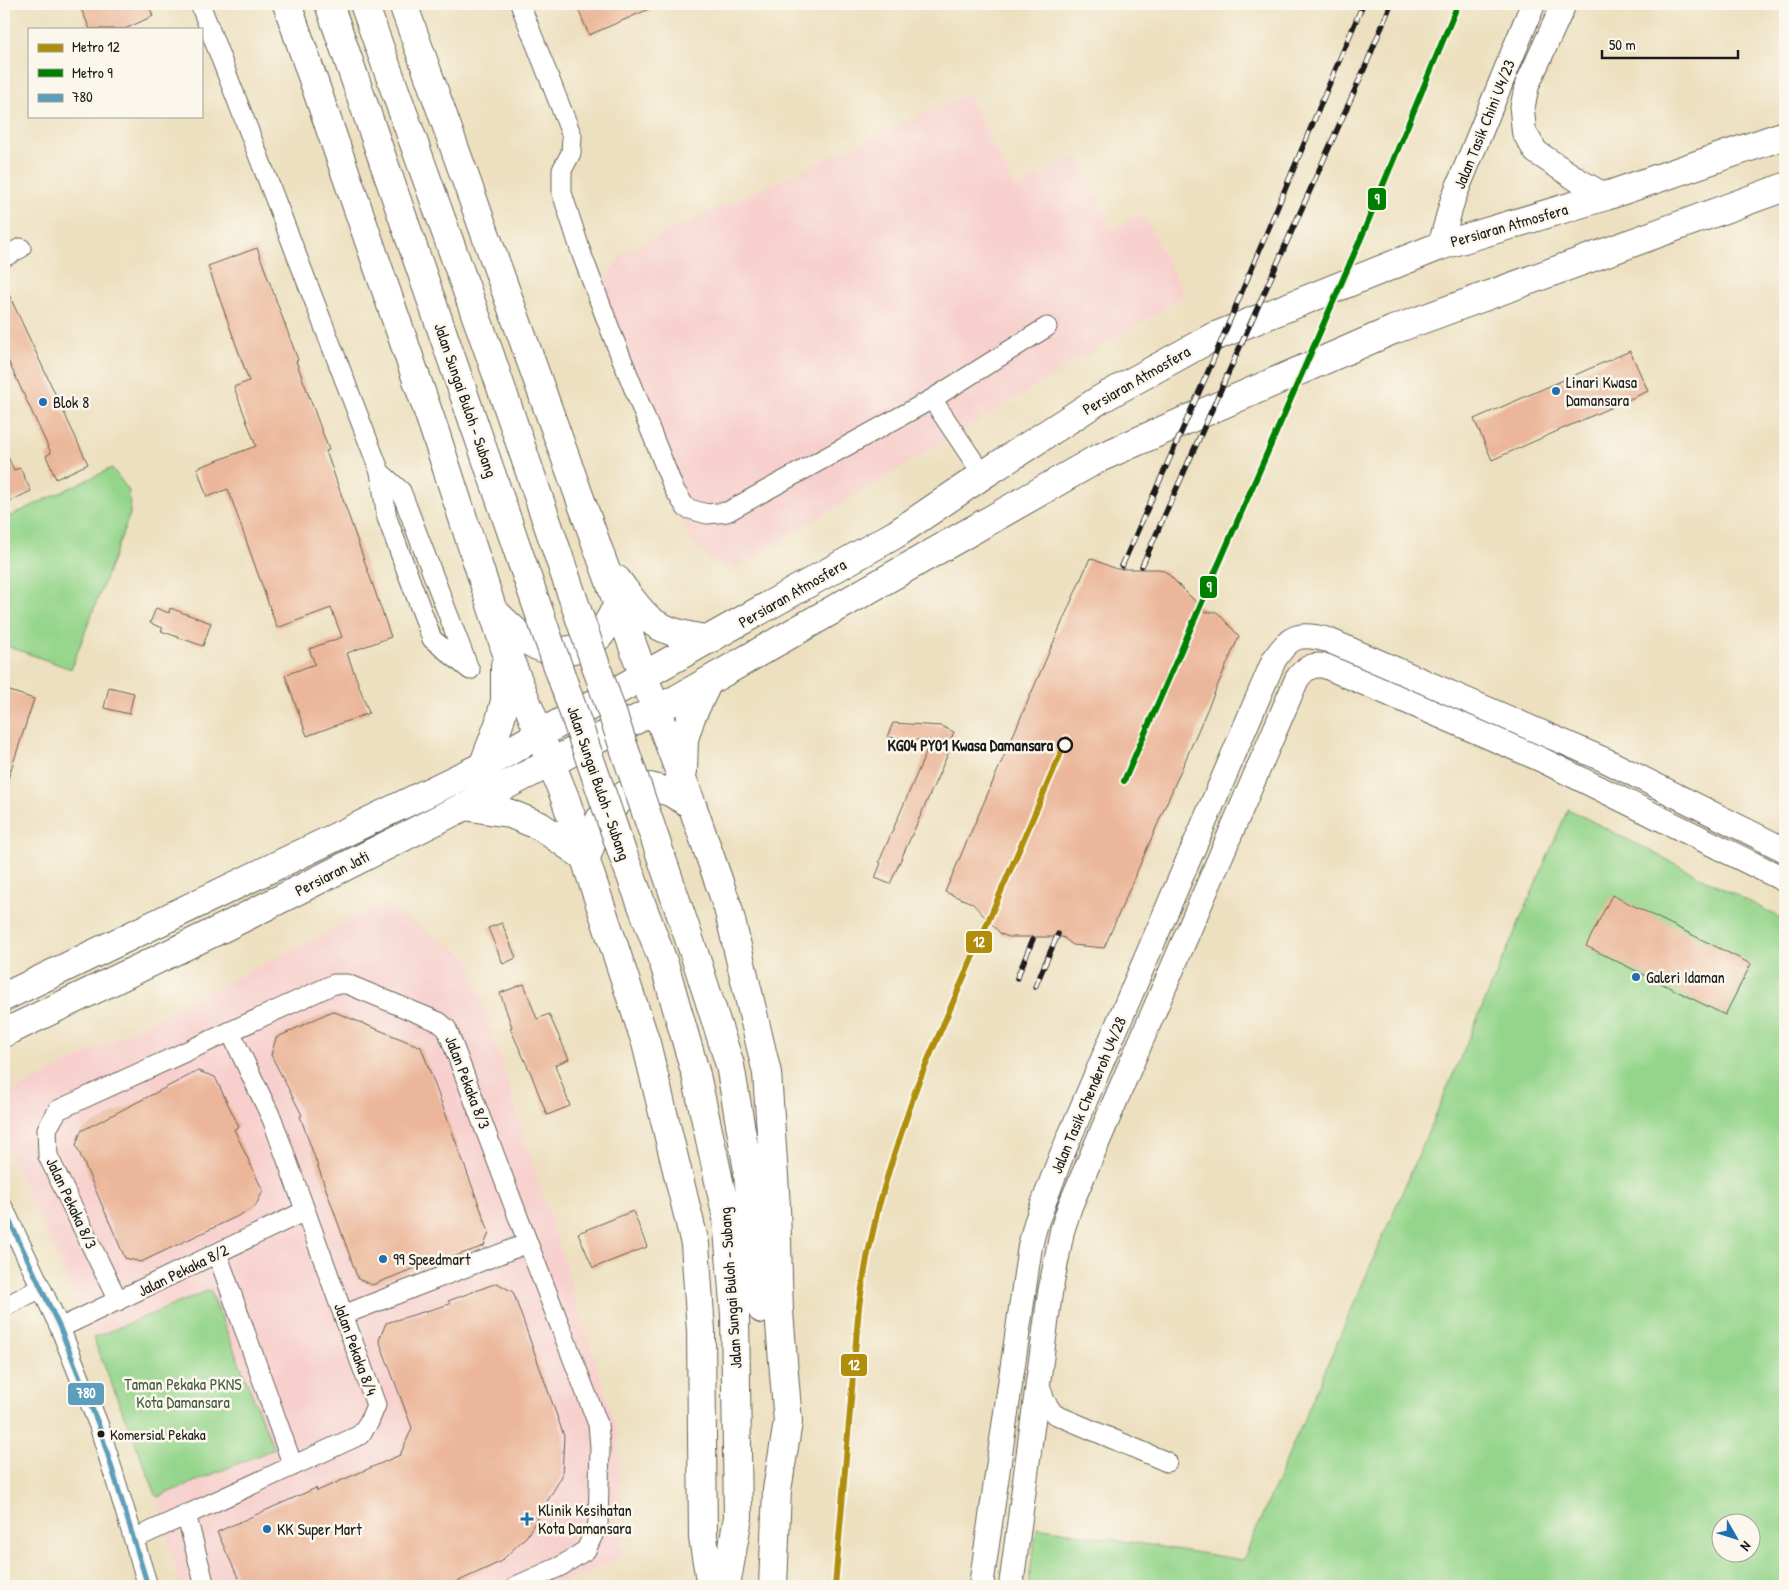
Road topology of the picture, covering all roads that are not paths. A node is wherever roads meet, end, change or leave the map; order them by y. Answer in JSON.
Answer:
{"nodes":[{"id":1,"x":200,"y":4,"type":"edge"},
{"id":2,"x":287,"y":4,"type":"edge"},
{"id":3,"x":329,"y":4,"type":"edge"},
{"id":4,"x":364,"y":4,"type":"edge"},
{"id":5,"x":403,"y":4,"type":"edge"},
{"id":6,"x":520,"y":4,"type":"edge"},
{"id":7,"x":1533,"y":4,"type":"edge"},
{"id":8,"x":1564,"y":4,"type":"edge"},
{"id":9,"x":1785,"y":135,"type":"edge"},
{"id":10,"x":1785,"y":187,"type":"edge"},
{"id":11,"x":1606,"y":196,"type":"junction"},
{"id":12,"x":1440,"y":246,"type":"junction"},
{"id":13,"x":21,"y":248,"type":"dead end"},
{"id":14,"x":4,"y":257,"type":"edge"},
{"id":15,"x":1047,"y":327,"type":"dead end"},
{"id":16,"x":932,"y":399,"type":"junction"},
{"id":17,"x":380,"y":472,"type":"junction"},
{"id":18,"x":983,"y":475,"type":"junction"},
{"id":19,"x":602,"y":558,"type":"junction"},
{"id":20,"x":618,"y":605,"type":"junction"},
{"id":21,"x":492,"y":610,"type":"junction"},
{"id":22,"x":1296,"y":637,"type":"junction"},
{"id":23,"x":710,"y":640,"type":"junction"},
{"id":24,"x":505,"y":648,"type":"junction"},
{"id":25,"x":1310,"y":666,"type":"junction"},
{"id":26,"x":644,"y":677,"type":"junction"},
{"id":27,"x":708,"y":682,"type":"junction"},
{"id":28,"x":657,"y":708,"type":"junction"},
{"id":29,"x":539,"y":736,"type":"junction"},
{"id":30,"x":1605,"y":760,"type":"junction"},
{"id":31,"x":550,"y":762,"type":"junction"},
{"id":32,"x":483,"y":766,"type":"junction"},
{"id":33,"x":682,"y":779,"type":"junction"},
{"id":34,"x":1594,"y":785,"type":"junction"},
{"id":35,"x":692,"y":805,"type":"junction"},
{"id":36,"x":465,"y":806,"type":"junction"},
{"id":37,"x":1785,"y":850,"type":"edge"},
{"id":38,"x":586,"y":858,"type":"junction"},
{"id":39,"x":1785,"y":880,"type":"edge"},
{"id":40,"x":4,"y":997,"type":"edge"},
{"id":41,"x":13,"y":1028,"type":"edge"},
{"id":42,"x":230,"y":1031,"type":"junction"},
{"id":43,"x":4,"y":1044,"type":"edge"},
{"id":44,"x":4,"y":1209,"type":"edge"},
{"id":45,"x":305,"y":1211,"type":"junction"},
{"id":46,"x":528,"y":1243,"type":"junction"},
{"id":47,"x":217,"y":1253,"type":"junction"},
{"id":48,"x":41,"y":1288,"type":"junction"},
{"id":49,"x":118,"y":1300,"type":"junction"},
{"id":50,"x":4,"y":1307,"type":"edge"},
{"id":51,"x":343,"y":1315,"type":"junction"},
{"id":52,"x":60,"y":1328,"type":"junction"},
{"id":53,"x":1039,"y":1379,"type":"junction"},
{"id":54,"x":1054,"y":1414,"type":"junction"},
{"id":55,"x":1031,"y":1439,"type":"junction"},
{"id":56,"x":1167,"y":1462,"type":"dead end"},
{"id":57,"x":292,"y":1466,"type":"junction"},
{"id":58,"x":777,"y":1490,"type":"junction"},
{"id":59,"x":186,"y":1514,"type":"junction"},
{"id":60,"x":134,"y":1540,"type":"junction"},
{"id":61,"x":148,"y":1586,"type":"edge"},
{"id":62,"x":205,"y":1586,"type":"edge"},
{"id":63,"x":516,"y":1586,"type":"edge"},
{"id":64,"x":711,"y":1586,"type":"edge"},
{"id":65,"x":726,"y":1586,"type":"edge"},
{"id":66,"x":773,"y":1586,"type":"edge"},
{"id":67,"x":981,"y":1586,"type":"edge"},
{"id":68,"x":1011,"y":1586,"type":"edge"}],
"edges":[{"from":1,"to":17,"type":"street"},
{"from":2,"to":21,"type":"main road","name":"Jalan Sungai Buloh - Subang"},
{"from":3,"to":65,"type":"main road","name":"Jalan Sungai Buloh - Subang","bridge":true},
{"from":4,"to":58,"type":"main road","name":"Jalan Sungai Buloh - Subang","bridge":true},
{"from":5,"to":19,"type":"main road","name":"Jalan Sungai Buloh - Subang"},
{"from":6,"to":16,"type":"street"},
{"from":7,"to":12,"type":"street","name":"Jalan Tasik Chini U4/23"},
{"from":8,"to":11,"type":"street","name":"Jalan Tasik Chini U4/23"},
{"from":9,"to":11,"type":"main road","name":"Persiaran Atmosfera"},
{"from":10,"to":27,"type":"main road"},
{"from":11,"to":12,"type":"main road","name":"Persiaran Atmosfera"},
{"from":12,"to":18,"type":"main road","name":"Persiaran Atmosfera"},
{"from":13,"to":14,"type":"street"},
{"from":15,"to":16,"type":"street"},
{"from":16,"to":18,"type":"street"},
{"from":17,"to":17,"type":"street"},
{"from":18,"to":23,"type":"main road","name":"Persiaran Atmosfera"},
{"from":19,"to":20,"type":"main road","name":"Jalan Sungai Buloh - Subang"},
{"from":19,"to":23,"type":"main road"},
{"from":20,"to":21,"type":"main road"},
{"from":20,"to":26,"type":"main road","name":"Jalan Sungai Buloh - Subang"},
{"from":21,"to":24,"type":"main road","name":"Jalan Sungai Buloh - Subang"},
{"from":22,"to":25,"type":"street"},
{"from":22,"to":30,"type":"street"},
{"from":22,"to":67,"type":"street","name":"Jalan Tasik Chenderoh U4/28"},
{"from":23,"to":26,"type":"main road","name":"Persiaran Atmosfera"},
{"from":24,"to":29,"type":"main road","name":"Jalan Sungai Buloh - Subang"},
{"from":24,"to":32,"type":"main road","name":"Jalan Sungai Buloh - Subang"},
{"from":25,"to":34,"type":"street"},
{"from":25,"to":53,"type":"street","name":"Jalan Tasik Chenderoh U4/28"},
{"from":26,"to":28,"type":"main road","name":"Jalan Sungai Buloh - Subang"},
{"from":26,"to":29,"type":"main road","name":"Persiaran Atmosfera"},
{"from":27,"to":28,"type":"main road"},
{"from":27,"to":33,"type":"main road"},
{"from":28,"to":31,"type":"main road","name":"Persiaran Jati"},
{"from":28,"to":33,"type":"main road","name":"Jalan Sungai Buloh - Subang"},
{"from":29,"to":31,"type":"main road","name":"Jalan Sungai Buloh - Subang"},
{"from":29,"to":32,"type":"main road","name":"Persiaran Jati"},
{"from":30,"to":34,"type":"street"},
{"from":30,"to":37,"type":"street"},
{"from":31,"to":36,"type":"main road","name":"Persiaran Jati"},
{"from":31,"to":38,"type":"main road","name":"Jalan Sungai Buloh - Subang"},
{"from":32,"to":40,"type":"main road","name":"Persiaran Jati"},
{"from":33,"to":35,"type":"main road","name":"Jalan Sungai Buloh - Subang"},
{"from":34,"to":39,"type":"street"},
{"from":35,"to":38,"type":"main road"},
{"from":35,"to":58,"type":"main road","name":"Jalan Sungai Buloh - Subang"},
{"from":36,"to":38,"type":"main road"},
{"from":36,"to":41,"type":"main road","name":"Persiaran Jati"},
{"from":38,"to":64,"type":"main road","name":"Jalan Sungai Buloh - Subang"},
{"from":41,"to":43,"type":"main road"},
{"from":42,"to":45,"type":"street","name":"Jalan Pekaka 8/4"},
{"from":42,"to":46,"type":"street","name":"Jalan Pekaka 8/3"},
{"from":42,"to":49,"type":"street","name":"Jalan Pekaka 8/3"},
{"from":44,"to":48,"type":"street"},
{"from":45,"to":47,"type":"street","name":"Jalan Pekaka 8/2"},
{"from":45,"to":51,"type":"street","name":"Jalan Pekaka 8/4"},
{"from":46,"to":51,"type":"street"},
{"from":46,"to":63,"type":"street","name":"Jalan Pekaka 8/3"},
{"from":47,"to":49,"type":"street","name":"Jalan Pekaka 8/2"},
{"from":47,"to":57,"type":"street"},
{"from":48,"to":50,"type":"street"},
{"from":48,"to":52,"type":"street"},
{"from":49,"to":52,"type":"street","name":"Jalan Pekaka 8/2"},
{"from":51,"to":57,"type":"street","name":"Jalan Pekaka 8/4"},
{"from":52,"to":60,"type":"street"},
{"from":53,"to":54,"type":"street"},
{"from":53,"to":55,"type":"street","name":"Jalan Tasik Chenderoh U4/28"},
{"from":54,"to":55,"type":"street"},
{"from":54,"to":56,"type":"street"},
{"from":55,"to":68,"type":"street","name":"Jalan Tasik Chenderoh U4/28"},
{"from":57,"to":59,"type":"street","name":"Jalan Pekaka 8/4"},
{"from":58,"to":66,"type":"main road","name":"Jalan Sungai Buloh - Subang"},
{"from":59,"to":60,"type":"street","name":"Jalan Pekaka 8/4"},
{"from":59,"to":62,"type":"street"},
{"from":60,"to":61,"type":"street"}]}
